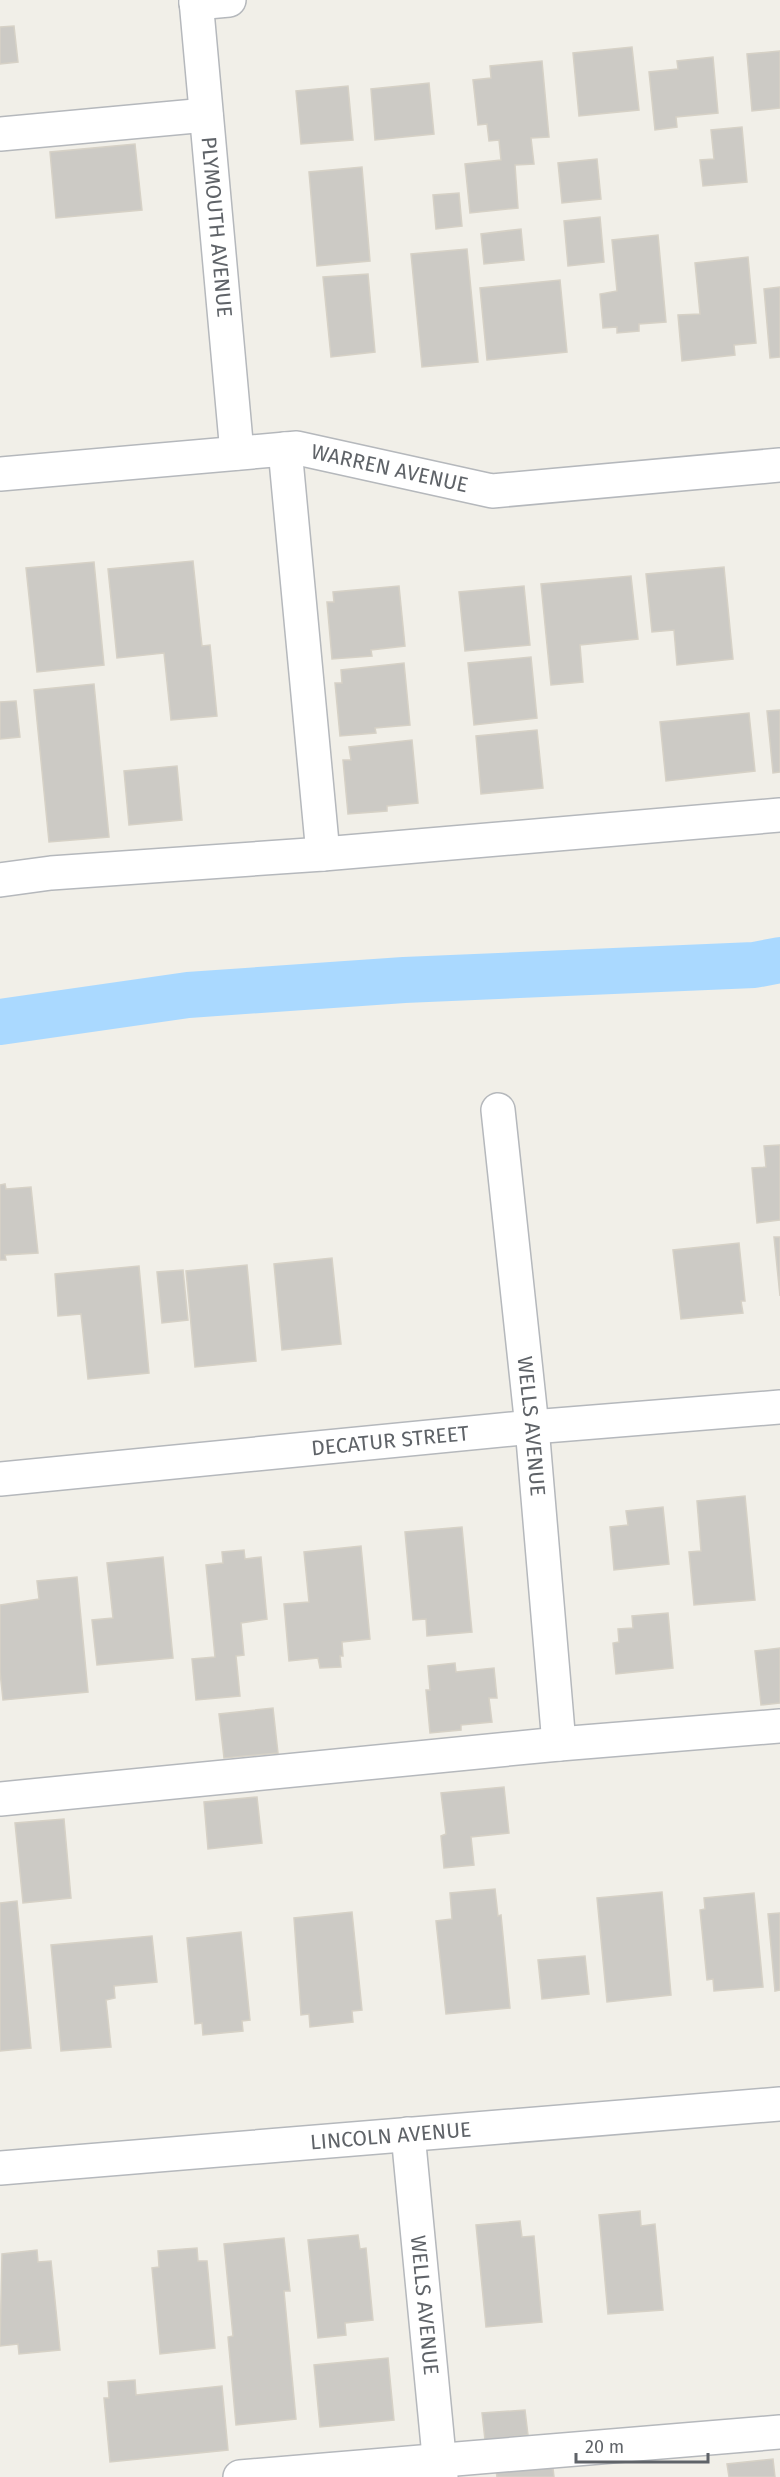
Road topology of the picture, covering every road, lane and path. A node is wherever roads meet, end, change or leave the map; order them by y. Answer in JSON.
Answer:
{"nodes":[{"id":1,"x":229,"y":0,"type":"edge"},
{"id":2,"x":196,"y":2,"type":"edge"},
{"id":3,"x":206,"y":115,"type":"junction"},
{"id":4,"x":0,"y":134,"type":"edge"},
{"id":5,"x":285,"y":449,"type":"junction"},
{"id":6,"x":237,"y":453,"type":"junction"},
{"id":7,"x":780,"y":465,"type":"edge"},
{"id":8,"x":0,"y":474,"type":"edge"},
{"id":9,"x":780,"y":815,"type":"edge"},
{"id":10,"x":323,"y":854,"type":"junction"},
{"id":11,"x":0,"y":880,"type":"edge"},
{"id":12,"x":498,"y":1110,"type":"dead end"},
{"id":13,"x":780,"y":1407,"type":"edge"},
{"id":14,"x":532,"y":1427,"type":"junction"},
{"id":15,"x":0,"y":1479,"type":"edge"},
{"id":16,"x":780,"y":1726,"type":"edge"},
{"id":17,"x":559,"y":1744,"type":"junction"},
{"id":18,"x":0,"y":1799,"type":"edge"},
{"id":19,"x":780,"y":2104,"type":"edge"},
{"id":20,"x":408,"y":2134,"type":"junction"},
{"id":21,"x":0,"y":2168,"type":"edge"},
{"id":22,"x":780,"y":2432,"type":"edge"},
{"id":23,"x":440,"y":2469,"type":"edge"},
{"id":24,"x":240,"y":2477,"type":"edge"}],
"edges":[{"from":1,"to":2,"type":"street"},
{"from":2,"to":3,"type":"street","name":"PLYMOUTH AVENUE"},
{"from":3,"to":4,"type":"street"},
{"from":3,"to":6,"type":"street","name":"PLYMOUTH AVENUE"},
{"from":5,"to":6,"type":"street","name":"WARREN AVENUE"},
{"from":5,"to":7,"type":"street","name":"WARREN AVENUE"},
{"from":5,"to":10,"type":"street"},
{"from":6,"to":8,"type":"street","name":"WARREN AVENUE"},
{"from":9,"to":10,"type":"street"},
{"from":10,"to":11,"type":"street"},
{"from":12,"to":14,"type":"street","name":"WELLS AVENUE"},
{"from":13,"to":14,"type":"street","name":"DECATUR STREET"},
{"from":14,"to":15,"type":"street","name":"DECATUR STREET"},
{"from":14,"to":17,"type":"street","name":"WELLS AVENUE"},
{"from":16,"to":17,"type":"street"},
{"from":17,"to":18,"type":"street"},
{"from":19,"to":20,"type":"street","name":"LINCOLN AVENUE"},
{"from":20,"to":21,"type":"street","name":"LINCOLN AVENUE"},
{"from":20,"to":23,"type":"street","name":"WELLS AVENUE"},
{"from":22,"to":23,"type":"street"},
{"from":23,"to":24,"type":"street"}]}
